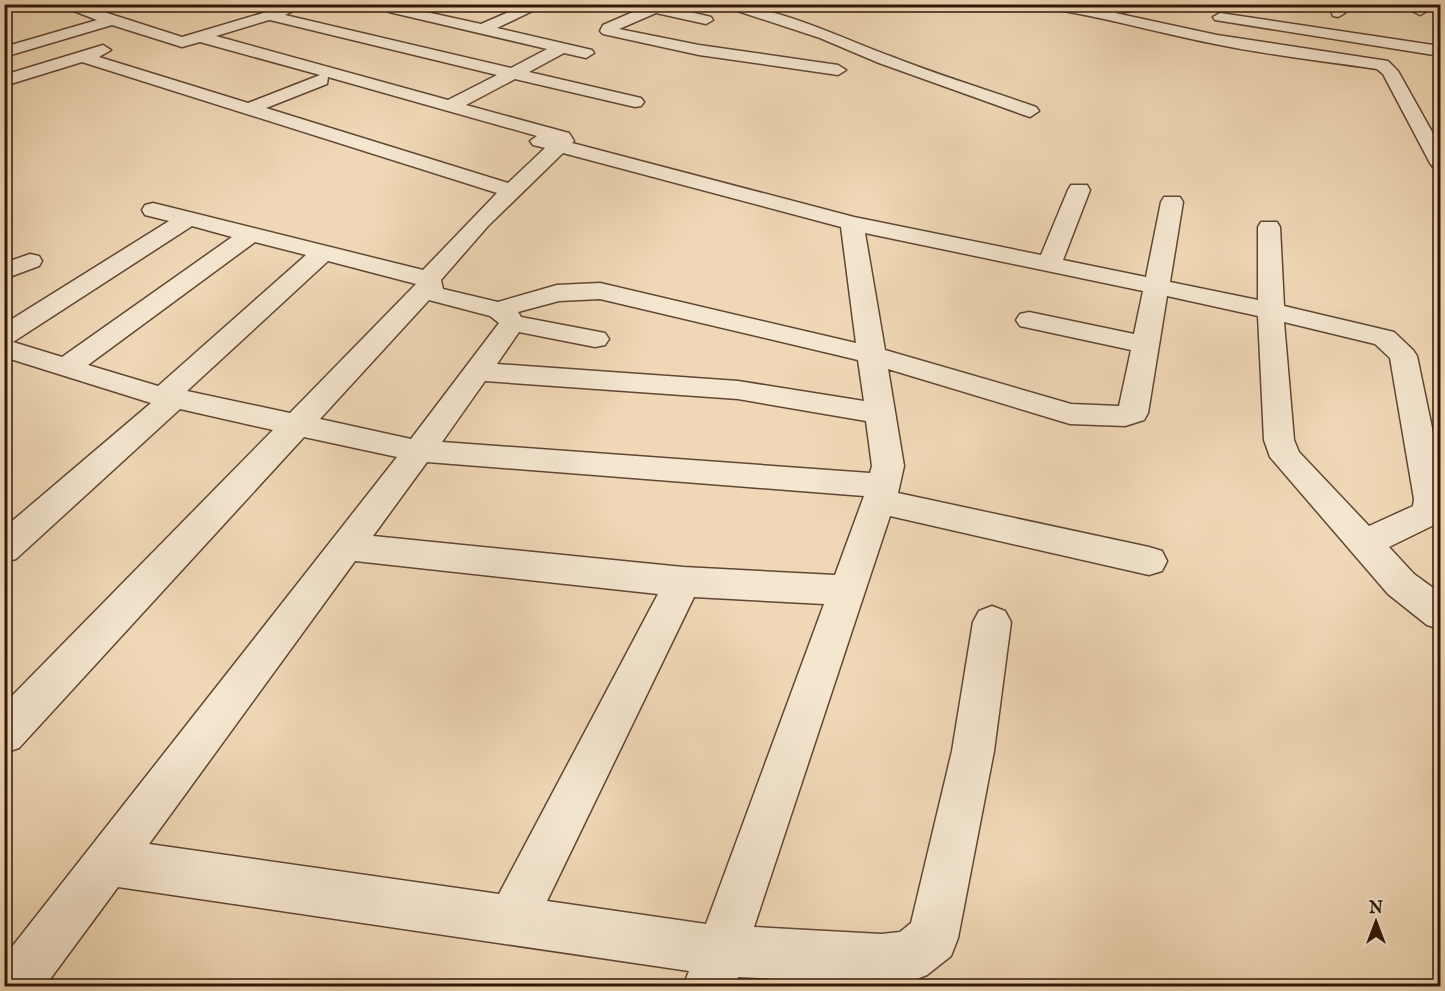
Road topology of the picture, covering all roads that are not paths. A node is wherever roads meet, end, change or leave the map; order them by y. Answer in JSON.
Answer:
{"nodes":[{"id":1,"x":63,"y":4,"type":"edge"},
{"id":2,"x":306,"y":4,"type":"edge"},
{"id":3,"x":540,"y":4,"type":"edge"},
{"id":4,"x":636,"y":4,"type":"edge"},
{"id":5,"x":684,"y":4,"type":"edge"},
{"id":6,"x":723,"y":4,"type":"edge"},
{"id":7,"x":1045,"y":4,"type":"edge"},
{"id":8,"x":1162,"y":4,"type":"edge"},
{"id":9,"x":1406,"y":4,"type":"edge"},
{"id":10,"x":396,"y":9,"type":"edge"},
{"id":11,"x":653,"y":9,"type":"junction"},
{"id":12,"x":787,"y":9,"type":"dead end"},
{"id":13,"x":1096,"y":11,"type":"junction"},
{"id":14,"x":1420,"y":11,"type":"dead end"},
{"id":15,"x":101,"y":13,"type":"edge"},
{"id":16,"x":270,"y":16,"type":"junction"},
{"id":17,"x":1217,"y":16,"type":"edge"},
{"id":18,"x":771,"y":19,"type":"junction"},
{"id":19,"x":362,"y":20,"type":"dead end"},
{"id":20,"x":706,"y":20,"type":"junction"},
{"id":21,"x":483,"y":29,"type":"junction"},
{"id":22,"x":330,"y":30,"type":"junction"},
{"id":23,"x":156,"y":34,"type":"junction"},
{"id":24,"x":192,"y":39,"type":"junction"},
{"id":25,"x":4,"y":43,"type":"edge"},
{"id":26,"x":676,"y":45,"type":"junction"},
{"id":27,"x":559,"y":47,"type":"junction"},
{"id":28,"x":1440,"y":51,"type":"edge"},
{"id":29,"x":4,"y":52,"type":"edge"},
{"id":30,"x":586,"y":53,"type":"dead end"},
{"id":31,"x":83,"y":57,"type":"junction"},
{"id":32,"x":838,"y":70,"type":"dead end"},
{"id":33,"x":301,"y":71,"type":"junction"},
{"id":34,"x":514,"y":73,"type":"junction"},
{"id":35,"x":4,"y":81,"type":"edge"},
{"id":36,"x":635,"y":102,"type":"dead end"},
{"id":37,"x":450,"y":106,"type":"junction"},
{"id":38,"x":249,"y":109,"type":"junction"},
{"id":39,"x":1030,"y":111,"type":"dead end"},
{"id":40,"x":560,"y":146,"type":"junction"},
{"id":41,"x":1440,"y":163,"type":"edge"},
{"id":42,"x":1079,"y":190,"type":"dead end"},
{"id":43,"x":512,"y":191,"type":"junction"},
{"id":44,"x":1172,"y":202,"type":"dead end"},
{"id":45,"x":153,"y":210,"type":"dead end"},
{"id":46,"x":188,"y":219,"type":"junction"},
{"id":47,"x":852,"y":223,"type":"junction"},
{"id":48,"x":1269,"y":227,"type":"dead end"},
{"id":49,"x":250,"y":235,"type":"junction"},
{"id":50,"x":323,"y":253,"type":"junction"},
{"id":51,"x":30,"y":261,"type":"dead end"},
{"id":52,"x":1049,"y":264,"type":"junction"},
{"id":53,"x":4,"y":272,"type":"edge"},
{"id":54,"x":428,"y":282,"type":"junction"},
{"id":55,"x":1156,"y":286,"type":"junction"},
{"id":56,"x":1270,"y":311,"type":"junction"},
{"id":57,"x":505,"y":316,"type":"junction"},
{"id":58,"x":1029,"y":320,"type":"dead end"},
{"id":59,"x":4,"y":336,"type":"edge"},
{"id":60,"x":595,"y":339,"type":"dead end"},
{"id":61,"x":1146,"y":345,"type":"junction"},
{"id":62,"x":4,"y":348,"type":"edge"},
{"id":63,"x":871,"y":355,"type":"junction"},
{"id":64,"x":66,"y":368,"type":"junction"},
{"id":65,"x":477,"y":372,"type":"junction"},
{"id":66,"x":169,"y":398,"type":"junction"},
{"id":67,"x":880,"y":414,"type":"junction"},
{"id":68,"x":296,"y":425,"type":"junction"},
{"id":69,"x":419,"y":451,"type":"junction"},
{"id":70,"x":881,"y":494,"type":"junction"},
{"id":71,"x":1364,"y":543,"type":"junction"},
{"id":72,"x":346,"y":547,"type":"junction"},
{"id":73,"x":4,"y":549,"type":"edge"},
{"id":74,"x":1149,"y":561,"type":"dead end"},
{"id":75,"x":683,"y":582,"type":"junction"},
{"id":76,"x":846,"y":590,"type":"junction"},
{"id":77,"x":1440,"y":614,"type":"edge"},
{"id":78,"x":992,"y":622,"type":"dead end"},
{"id":79,"x":4,"y":734,"type":"edge"},
{"id":80,"x":108,"y":862,"type":"junction"},
{"id":81,"x":511,"y":921,"type":"junction"},
{"id":82,"x":715,"y":969,"type":"edge"},
{"id":83,"x":14,"y":987,"type":"edge"}],
"edges":[{"from":1,"to":15,"type":"street"},
{"from":2,"to":16,"type":"street"},
{"from":3,"to":21,"type":"street"},
{"from":4,"to":11,"type":"street"},
{"from":5,"to":20,"type":"street"},
{"from":6,"to":18,"type":"street"},
{"from":7,"to":13,"type":"street"},
{"from":8,"to":13,"type":"street"},
{"from":9,"to":14,"type":"street"},
{"from":10,"to":21,"type":"street"},
{"from":11,"to":20,"type":"street"},
{"from":11,"to":26,"type":"street"},
{"from":12,"to":18,"type":"street"},
{"from":13,"to":41,"type":"street"},
{"from":15,"to":23,"type":"street"},
{"from":15,"to":25,"type":"street"},
{"from":15,"to":29,"type":"street"},
{"from":16,"to":22,"type":"street"},
{"from":16,"to":24,"type":"street"},
{"from":17,"to":28,"type":"street"},
{"from":18,"to":39,"type":"street"},
{"from":19,"to":22,"type":"street"},
{"from":20,"to":26,"type":"street"},
{"from":21,"to":27,"type":"street"},
{"from":22,"to":34,"type":"street"},
{"from":23,"to":24,"type":"street"},
{"from":23,"to":31,"type":"street"},
{"from":24,"to":33,"type":"street"},
{"from":26,"to":32,"type":"street"},
{"from":27,"to":30,"type":"street"},
{"from":27,"to":34,"type":"street"},
{"from":31,"to":35,"type":"street"},
{"from":31,"to":38,"type":"street"},
{"from":33,"to":37,"type":"street"},
{"from":33,"to":38,"type":"street"},
{"from":33,"to":40,"type":"street"},
{"from":34,"to":36,"type":"street"},
{"from":34,"to":37,"type":"street"},
{"from":37,"to":40,"type":"street"},
{"from":38,"to":43,"type":"street"},
{"from":40,"to":43,"type":"street"},
{"from":40,"to":47,"type":"street"},
{"from":42,"to":52,"type":"street"},
{"from":43,"to":54,"type":"street"},
{"from":44,"to":55,"type":"street"},
{"from":45,"to":46,"type":"street"},
{"from":46,"to":49,"type":"street"},
{"from":46,"to":59,"type":"street"},
{"from":47,"to":52,"type":"street"},
{"from":47,"to":63,"type":"street"},
{"from":48,"to":56,"type":"street"},
{"from":49,"to":50,"type":"street"},
{"from":49,"to":64,"type":"street"},
{"from":50,"to":54,"type":"street"},
{"from":50,"to":66,"type":"street"},
{"from":51,"to":53,"type":"street"},
{"from":52,"to":55,"type":"street"},
{"from":54,"to":57,"type":"street"},
{"from":54,"to":68,"type":"street"},
{"from":55,"to":56,"type":"street"},
{"from":55,"to":61,"type":"street"},
{"from":56,"to":71,"type":"street"},
{"from":56,"to":71,"type":"street"},
{"from":57,"to":60,"type":"street"},
{"from":57,"to":63,"type":"street"},
{"from":57,"to":65,"type":"street"},
{"from":58,"to":61,"type":"street"},
{"from":61,"to":63,"type":"street"},
{"from":62,"to":64,"type":"street"},
{"from":63,"to":67,"type":"street"},
{"from":64,"to":66,"type":"street"},
{"from":65,"to":67,"type":"street"},
{"from":65,"to":69,"type":"street"},
{"from":66,"to":68,"type":"street"},
{"from":66,"to":73,"type":"street"},
{"from":67,"to":70,"type":"street"},
{"from":68,"to":69,"type":"street"},
{"from":68,"to":79,"type":"street"},
{"from":69,"to":70,"type":"street"},
{"from":69,"to":72,"type":"street"},
{"from":70,"to":74,"type":"street"},
{"from":70,"to":76,"type":"street"},
{"from":71,"to":77,"type":"street"},
{"from":72,"to":75,"type":"street"},
{"from":72,"to":80,"type":"street"},
{"from":75,"to":76,"type":"street"},
{"from":75,"to":81,"type":"street"},
{"from":76,"to":82,"type":"street"},
{"from":78,"to":82,"type":"street"},
{"from":80,"to":81,"type":"street"},
{"from":80,"to":83,"type":"street"},
{"from":81,"to":82,"type":"street"}]}
